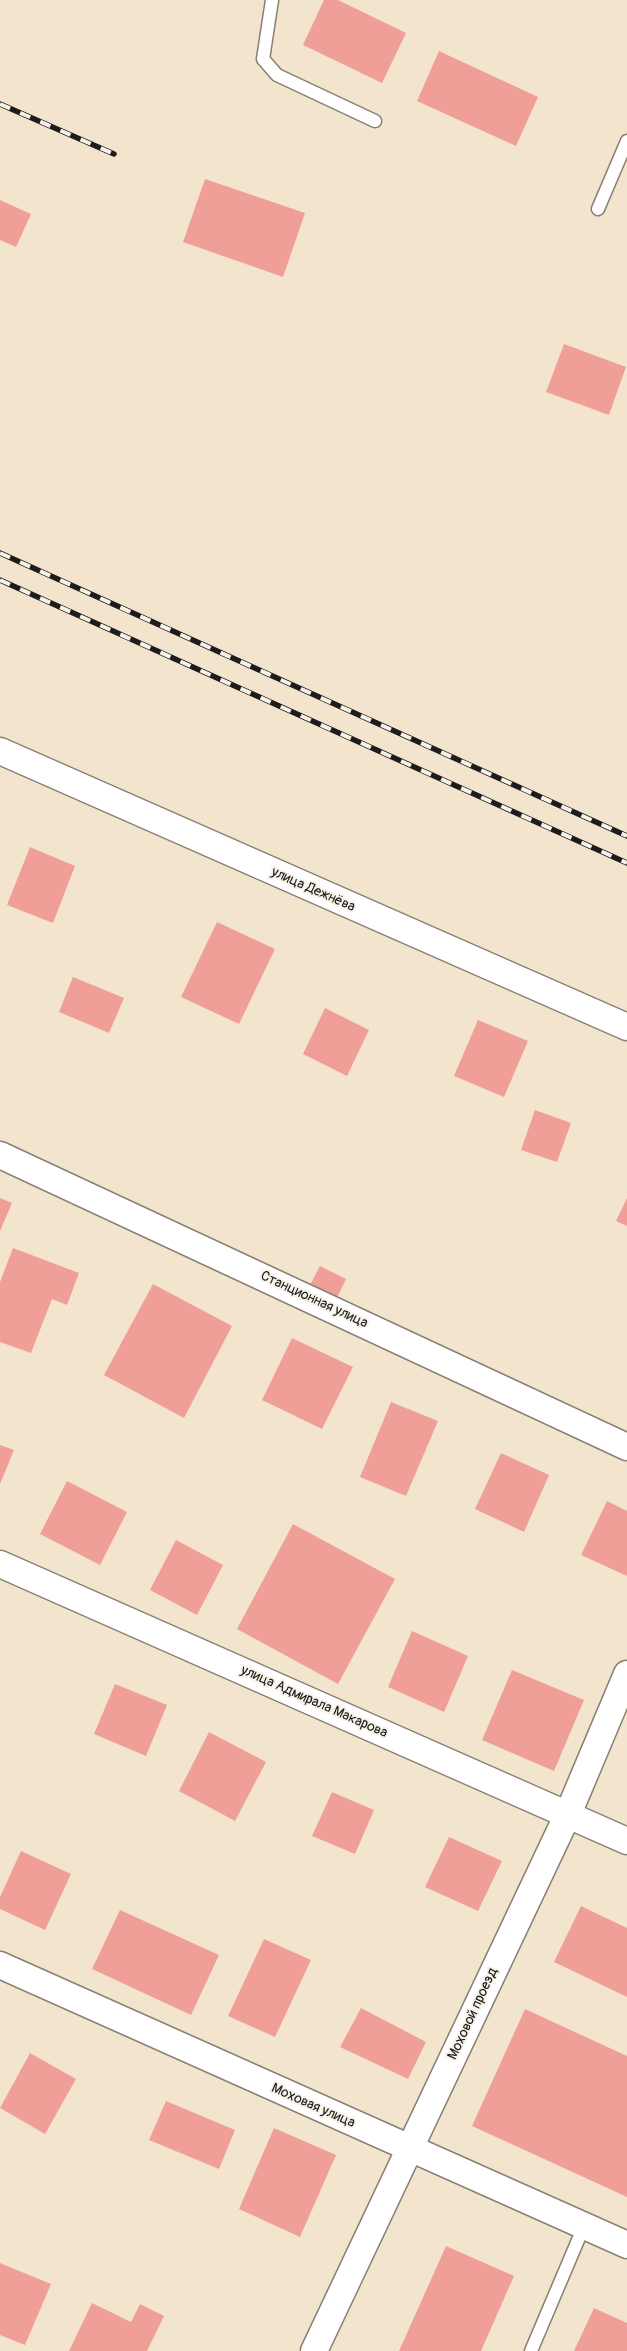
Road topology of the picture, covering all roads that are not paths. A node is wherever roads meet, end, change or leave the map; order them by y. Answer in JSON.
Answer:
{"nodes":[{"id":1,"x":272,"y":0,"type":"edge"},
{"id":2,"x":375,"y":121,"type":"dead end"},
{"id":3,"x":627,"y":141,"type":"edge"},
{"id":4,"x":598,"y":209,"type":"dead end"},
{"id":5,"x":0,"y":751,"type":"edge"},
{"id":6,"x":627,"y":1027,"type":"edge"},
{"id":7,"x":0,"y":1155,"type":"edge"},
{"id":8,"x":627,"y":1447,"type":"edge"},
{"id":9,"x":0,"y":1564,"type":"edge"},
{"id":10,"x":627,"y":1674,"type":"edge"},
{"id":11,"x":568,"y":1814,"type":"junction"},
{"id":12,"x":627,"y":1841,"type":"edge"},
{"id":13,"x":0,"y":1965,"type":"edge"},
{"id":14,"x":409,"y":2149,"type":"junction"},
{"id":15,"x":584,"y":2226,"type":"junction"},
{"id":16,"x":627,"y":2245,"type":"edge"},
{"id":17,"x":314,"y":2351,"type":"edge"},
{"id":18,"x":531,"y":2351,"type":"edge"}],
"edges":[{"from":1,"to":2,"type":"lane"},
{"from":3,"to":4,"type":"lane"},
{"from":5,"to":6,"type":"street","name":"улица Дежнёва"},
{"from":7,"to":8,"type":"street","name":"Станционная улица"},
{"from":9,"to":11,"type":"street","name":"улица Адмирала Макарова"},
{"from":10,"to":11,"type":"street","name":"Моховой проезд"},
{"from":11,"to":12,"type":"street","name":"улица Адмирала Макарова"},
{"from":11,"to":14,"type":"street","name":"Моховой проезд"},
{"from":13,"to":14,"type":"street","name":"Моховая улица"},
{"from":14,"to":15,"type":"street","name":"Моховая улица"},
{"from":14,"to":17,"type":"street","name":"Моховой проезд"},
{"from":15,"to":16,"type":"street","name":"Моховая улица"},
{"from":15,"to":18,"type":"lane"}]}
